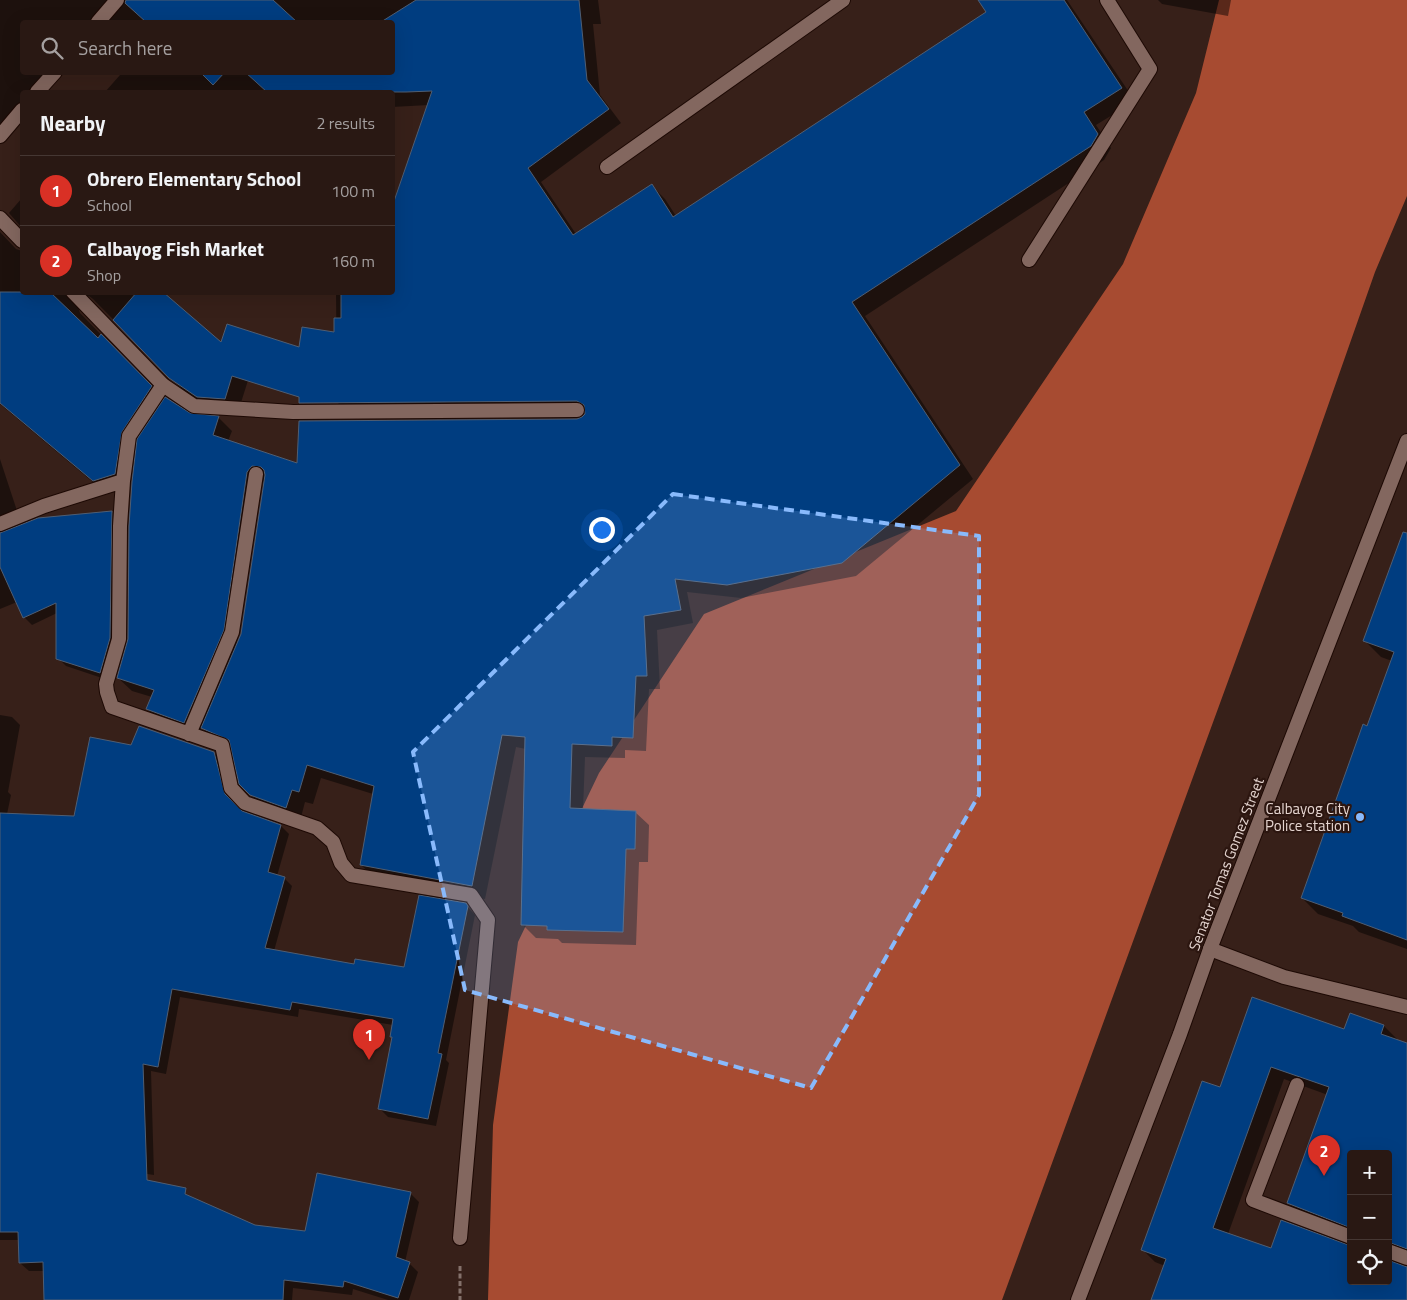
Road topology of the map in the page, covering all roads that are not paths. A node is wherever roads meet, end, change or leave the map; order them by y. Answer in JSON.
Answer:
{"nodes":[{"id":1,"x":117,"y":0,"type":"edge"},
{"id":2,"x":843,"y":0,"type":"edge"},
{"id":3,"x":1107,"y":0,"type":"edge"},
{"id":4,"x":100,"y":20,"type":"edge"},
{"id":5,"x":51,"y":75,"type":"edge"},
{"id":6,"x":39,"y":90,"type":"edge"},
{"id":7,"x":20,"y":112,"type":"edge"},
{"id":8,"x":0,"y":136,"type":"edge"},
{"id":9,"x":607,"y":166,"type":"dead end"},
{"id":10,"x":0,"y":218,"type":"edge"},
{"id":11,"x":20,"y":239,"type":"edge"},
{"id":12,"x":1029,"y":260,"type":"dead end"},
{"id":13,"x":76,"y":295,"type":"edge"},
{"id":14,"x":163,"y":385,"type":"junction"},
{"id":15,"x":577,"y":410,"type":"dead end"},
{"id":16,"x":1407,"y":441,"type":"edge"},
{"id":17,"x":256,"y":474,"type":"dead end"},
{"id":18,"x":123,"y":480,"type":"junction"},
{"id":19,"x":0,"y":524,"type":"edge"},
{"id":20,"x":189,"y":734,"type":"junction"},
{"id":21,"x":1210,"y":949,"type":"junction"},
{"id":22,"x":1407,"y":1007,"type":"edge"},
{"id":23,"x":1297,"y":1085,"type":"dead end"},
{"id":24,"x":1347,"y":1235,"type":"edge"},
{"id":25,"x":460,"y":1238,"type":"road end"},
{"id":26,"x":1392,"y":1252,"type":"edge"},
{"id":27,"x":1407,"y":1258,"type":"edge"},
{"id":28,"x":1078,"y":1300,"type":"edge"}],
"edges":[{"from":1,"to":4,"type":"main road"},
{"from":2,"to":9,"type":"main road"},
{"from":3,"to":12,"type":"main road"},
{"from":5,"to":6,"type":"main road"},
{"from":7,"to":8,"type":"main road"},
{"from":10,"to":11,"type":"main road"},
{"from":13,"to":14,"type":"main road"},
{"from":14,"to":15,"type":"main road"},
{"from":14,"to":18,"type":"main road"},
{"from":16,"to":21,"type":"main road","name":"Senator Tomas Gomez Street"},
{"from":17,"to":20,"type":"main road"},
{"from":18,"to":19,"type":"main road"},
{"from":18,"to":20,"type":"main road"},
{"from":20,"to":25,"type":"main road"},
{"from":21,"to":22,"type":"main road"},
{"from":21,"to":28,"type":"main road","name":"Senator Tomas Gomez Street"},
{"from":23,"to":24,"type":"main road"},
{"from":26,"to":27,"type":"main road"}]}
